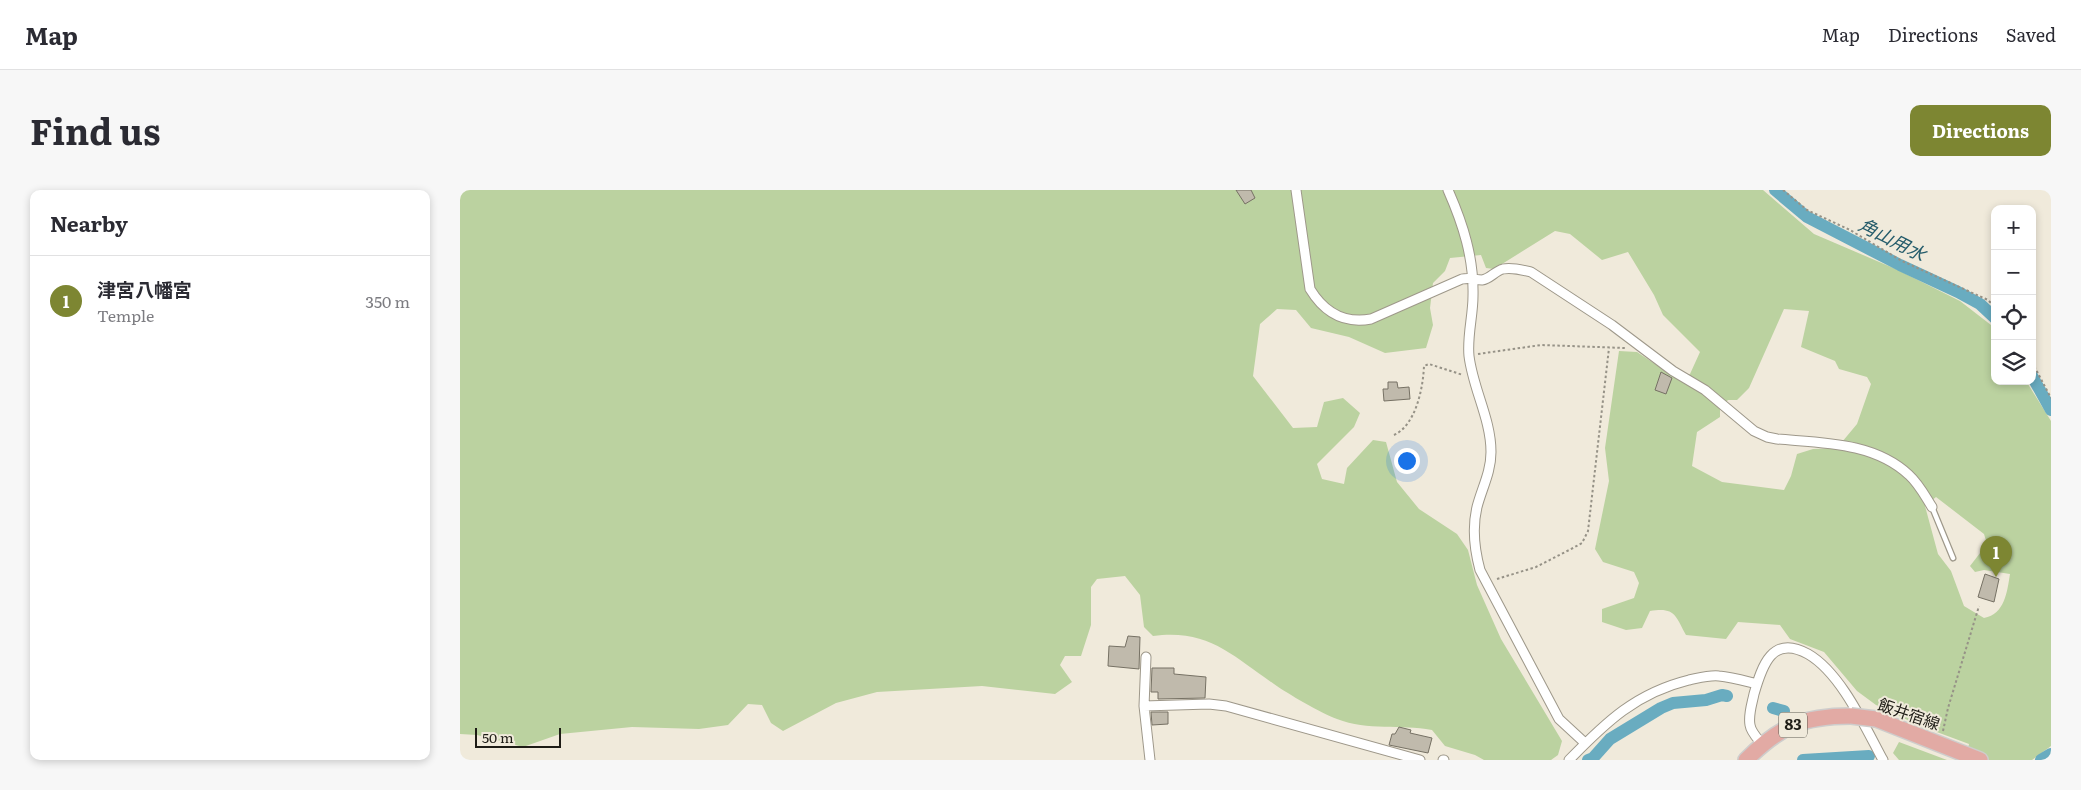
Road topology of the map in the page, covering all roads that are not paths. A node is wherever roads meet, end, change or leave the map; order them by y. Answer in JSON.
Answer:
{"nodes":[{"id":1,"x":1296,"y":190,"type":"edge"},
{"id":2,"x":1448,"y":190,"type":"edge"},
{"id":3,"x":1472,"y":277,"type":"junction"},
{"id":4,"x":1932,"y":507,"type":"joint"},
{"id":5,"x":1952,"y":558,"type":"dead end"},
{"id":6,"x":1146,"y":657,"type":"dead end"},
{"id":7,"x":1757,"y":684,"type":"junction"},
{"id":8,"x":1144,"y":706,"type":"junction"},
{"id":9,"x":1585,"y":743,"type":"junction"},
{"id":10,"x":1762,"y":744,"type":"junction"},
{"id":11,"x":1150,"y":760,"type":"edge"},
{"id":12,"x":1420,"y":760,"type":"edge"},
{"id":13,"x":1569,"y":760,"type":"edge"},
{"id":14,"x":1746,"y":760,"type":"edge"},
{"id":15,"x":1882,"y":760,"type":"edge"},
{"id":16,"x":1980,"y":760,"type":"edge"}],
"edges":[{"from":1,"to":3,"type":"street"},
{"from":2,"to":3,"type":"street"},
{"from":3,"to":4,"type":"street"},
{"from":3,"to":9,"type":"street"},
{"from":4,"to":5,"type":"lane"},
{"from":6,"to":8,"type":"street"},
{"from":7,"to":9,"type":"street"},
{"from":7,"to":10,"type":"street"},
{"from":7,"to":15,"type":"street"},
{"from":8,"to":11,"type":"street"},
{"from":8,"to":12,"type":"street"},
{"from":9,"to":13,"type":"street"},
{"from":10,"to":14,"type":"main road","name":"飯井宿線","number":"83"},
{"from":10,"to":16,"type":"main road","name":"飯井宿線","number":"83","bridge":true}]}
